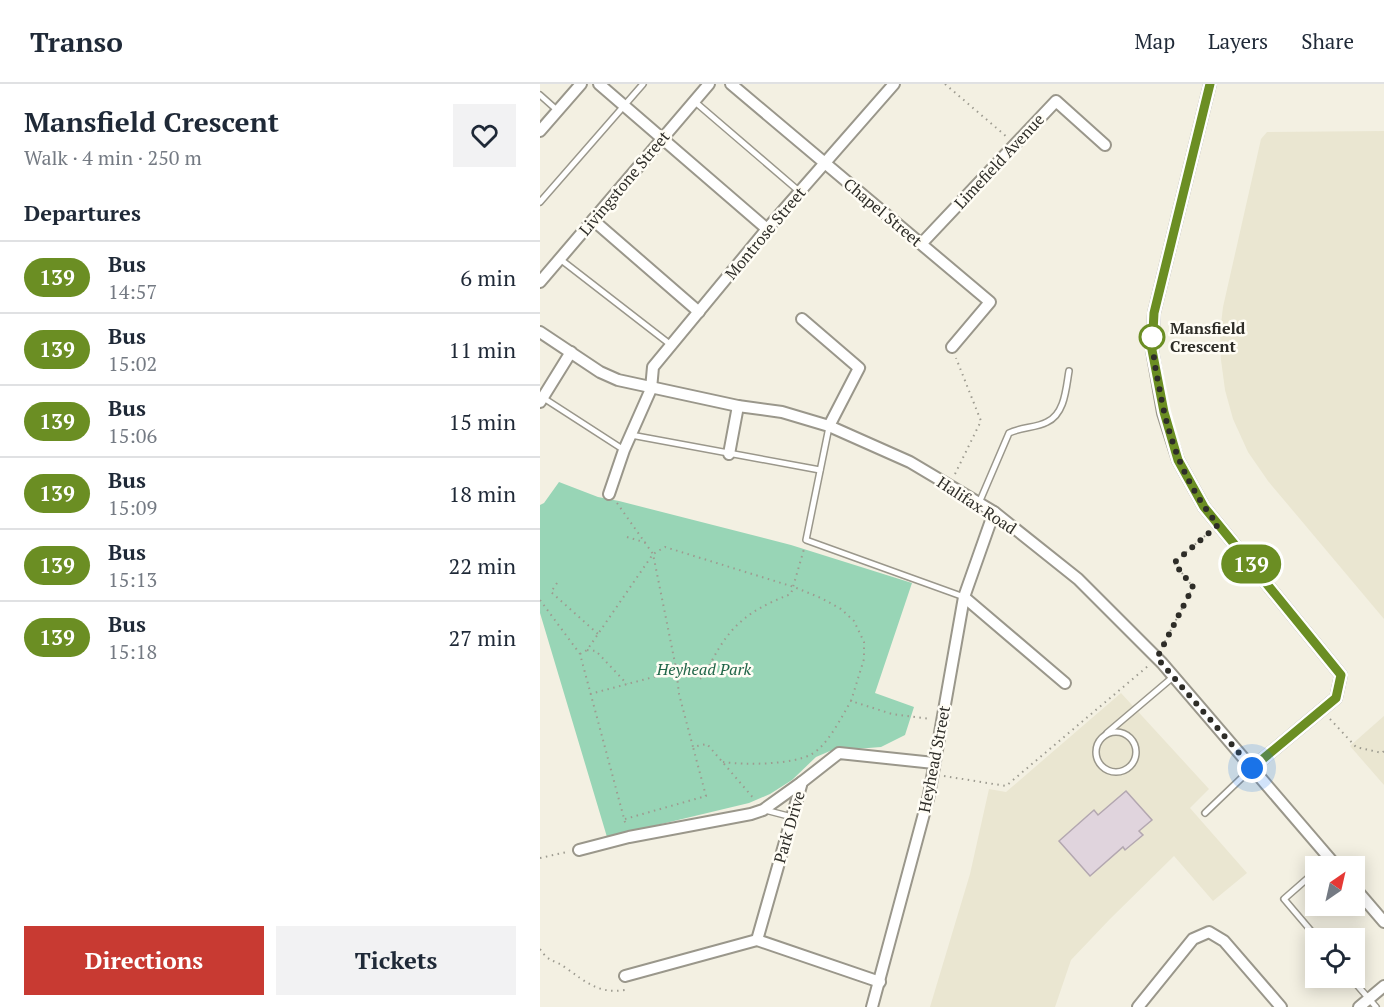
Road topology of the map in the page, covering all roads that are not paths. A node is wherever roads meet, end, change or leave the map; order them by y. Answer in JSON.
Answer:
{"nodes":[{"id":1,"x":581,"y":84,"type":"edge"},
{"id":2,"x":599,"y":84,"type":"edge"},
{"id":3,"x":643,"y":84,"type":"edge"},
{"id":4,"x":709,"y":84,"type":"edge"},
{"id":5,"x":894,"y":84,"type":"edge"},
{"id":6,"x":1210,"y":84,"type":"edge"},
{"id":7,"x":734,"y":85,"type":"edge"},
{"id":8,"x":540,"y":95,"type":"edge"},
{"id":9,"x":694,"y":101,"type":"junction"},
{"id":10,"x":624,"y":105,"type":"junction"},
{"id":11,"x":558,"y":111,"type":"junction"},
{"id":12,"x":540,"y":131,"type":"edge"},
{"id":13,"x":662,"y":138,"type":"junction"},
{"id":14,"x":1105,"y":145,"type":"dead end"},
{"id":15,"x":825,"y":163,"type":"junction"},
{"id":16,"x":800,"y":192,"type":"junction"},
{"id":17,"x":540,"y":202,"type":"edge"},
{"id":18,"x":593,"y":220,"type":"junction"},
{"id":19,"x":767,"y":229,"type":"junction"},
{"id":20,"x":922,"y":243,"type":"junction"},
{"id":21,"x":560,"y":259,"type":"junction"},
{"id":22,"x":544,"y":269,"type":"edge"},
{"id":23,"x":540,"y":282,"type":"edge"},
{"id":24,"x":699,"y":312,"type":"junction"},
{"id":25,"x":802,"y":319,"type":"dead end"},
{"id":26,"x":540,"y":332,"type":"edge"},
{"id":27,"x":671,"y":345,"type":"junction"},
{"id":28,"x":952,"y":347,"type":"road end"},
{"id":29,"x":571,"y":352,"type":"junction"},
{"id":30,"x":1070,"y":370,"type":"dead end"},
{"id":31,"x":651,"y":389,"type":"junction"},
{"id":32,"x":541,"y":398,"type":"edge"},
{"id":33,"x":738,"y":406,"type":"junction"},
{"id":34,"x":829,"y":426,"type":"junction"},
{"id":35,"x":631,"y":435,"type":"junction"},
{"id":36,"x":624,"y":450,"type":"junction"},
{"id":37,"x":729,"y":454,"type":"junction"},
{"id":38,"x":820,"y":470,"type":"junction"},
{"id":39,"x":609,"y":494,"type":"road end"},
{"id":40,"x":979,"y":503,"type":"junction"},
{"id":41,"x":994,"y":512,"type":"junction"},
{"id":42,"x":964,"y":597,"type":"junction"},
{"id":43,"x":1173,"y":677,"type":"junction"},
{"id":44,"x":1065,"y":683,"type":"dead end"},
{"id":45,"x":1106,"y":734,"type":"junction"},
{"id":46,"x":933,"y":768,"type":"junction"},
{"id":47,"x":1252,"y":768,"type":"junction"},
{"id":48,"x":802,"y":782,"type":"junction"},
{"id":49,"x":763,"y":810,"type":"junction"},
{"id":50,"x":1205,"y":813,"type":"dead end"},
{"id":51,"x":792,"y":817,"type":"junction"},
{"id":52,"x":579,"y":850,"type":"road end"},
{"id":53,"x":1328,"y":856,"type":"edge"},
{"id":54,"x":1305,"y":881,"type":"edge"},
{"id":55,"x":1365,"y":900,"type":"edge"},
{"id":56,"x":1384,"y":922,"type":"edge"},
{"id":57,"x":1309,"y":928,"type":"edge"},
{"id":58,"x":757,"y":940,"type":"junction"},
{"id":59,"x":625,"y":976,"type":"road end"},
{"id":60,"x":880,"y":982,"type":"junction"},
{"id":61,"x":1384,"y":986,"type":"edge"},
{"id":62,"x":1359,"y":988,"type":"edge"},
{"id":63,"x":1372,"y":1003,"type":"edge"},
{"id":64,"x":872,"y":1007,"type":"edge"},
{"id":65,"x":1138,"y":1007,"type":"edge"},
{"id":66,"x":1281,"y":1007,"type":"edge"},
{"id":67,"x":1359,"y":1007,"type":"edge"}],
"edges":[{"from":1,"to":11,"type":"street"},
{"from":2,"to":10,"type":"street"},
{"from":3,"to":10,"type":"lane"},
{"from":4,"to":9,"type":"street","name":"Livingstone Street"},
{"from":5,"to":15,"type":"street","name":"Montrose Street"},
{"from":6,"to":47,"type":"street"},
{"from":7,"to":15,"type":"street","name":"Chapel Street"},
{"from":8,"to":11,"type":"lane"},
{"from":9,"to":13,"type":"street","name":"Livingstone Street"},
{"from":9,"to":16,"type":"lane"},
{"from":10,"to":13,"type":"street"},
{"from":10,"to":17,"type":"lane"},
{"from":11,"to":12,"type":"street"},
{"from":13,"to":18,"type":"street","name":"Livingstone Street"},
{"from":13,"to":19,"type":"street"},
{"from":14,"to":20,"type":"street","name":"Limefield Avenue"},
{"from":15,"to":16,"type":"street","name":"Montrose Street"},
{"from":15,"to":20,"type":"street","name":"Chapel Street"},
{"from":16,"to":19,"type":"street","name":"Montrose Street"},
{"from":18,"to":21,"type":"street","name":"Livingstone Street"},
{"from":18,"to":24,"type":"street"},
{"from":19,"to":24,"type":"street","name":"Montrose Street"},
{"from":20,"to":28,"type":"street","name":"Chapel Street"},
{"from":21,"to":22,"type":"street","name":"Livingstone Street"},
{"from":21,"to":27,"type":"lane"},
{"from":22,"to":23,"type":"street","name":"Livingstone Street"},
{"from":24,"to":27,"type":"street","name":"Montrose Street"},
{"from":25,"to":34,"type":"street"},
{"from":26,"to":29,"type":"street","name":"Halifax Road"},
{"from":27,"to":31,"type":"street","name":"Montrose Street"},
{"from":29,"to":31,"type":"street","name":"Halifax Road"},
{"from":29,"to":32,"type":"street"},
{"from":30,"to":40,"type":"lane"},
{"from":31,"to":33,"type":"street","name":"Halifax Road"},
{"from":31,"to":35,"type":"street","name":"Montrose Street"},
{"from":32,"to":36,"type":"lane"},
{"from":33,"to":34,"type":"street","name":"Halifax Road"},
{"from":33,"to":37,"type":"street"},
{"from":34,"to":38,"type":"lane"},
{"from":34,"to":40,"type":"street","name":"Halifax Road"},
{"from":35,"to":36,"type":"street","name":"Montrose Street"},
{"from":35,"to":37,"type":"lane"},
{"from":36,"to":39,"type":"street","name":"Montrose Street"},
{"from":37,"to":38,"type":"lane"},
{"from":38,"to":42,"type":"lane"},
{"from":40,"to":41,"type":"street","name":"Halifax Road"},
{"from":41,"to":42,"type":"street","name":"Heyhead Street"},
{"from":41,"to":43,"type":"street","name":"Halifax Road"},
{"from":42,"to":44,"type":"street"},
{"from":42,"to":46,"type":"street","name":"Heyhead Street"},
{"from":43,"to":45,"type":"lane"},
{"from":43,"to":47,"type":"street","name":"Halifax Road"},
{"from":45,"to":45,"type":"lane"},
{"from":46,"to":48,"type":"street","name":"Park Drive"},
{"from":46,"to":60,"type":"street","name":"Heyhead Street"},
{"from":47,"to":50,"type":"lane"},
{"from":47,"to":53,"type":"street","name":"Halifax Road"},
{"from":48,"to":49,"type":"street"},
{"from":48,"to":51,"type":"street","name":"Park Drive"},
{"from":49,"to":51,"type":"lane"},
{"from":49,"to":52,"type":"street"},
{"from":51,"to":58,"type":"street","name":"Park Drive"},
{"from":54,"to":57,"type":"lane"},
{"from":55,"to":56,"type":"street"},
{"from":58,"to":59,"type":"street"},
{"from":58,"to":60,"type":"street"},
{"from":60,"to":64,"type":"street","name":"Heyhead Street"},
{"from":61,"to":63,"type":"street"},
{"from":62,"to":63,"type":"lane"},
{"from":63,"to":67,"type":"street"},
{"from":65,"to":66,"type":"street"}]}
